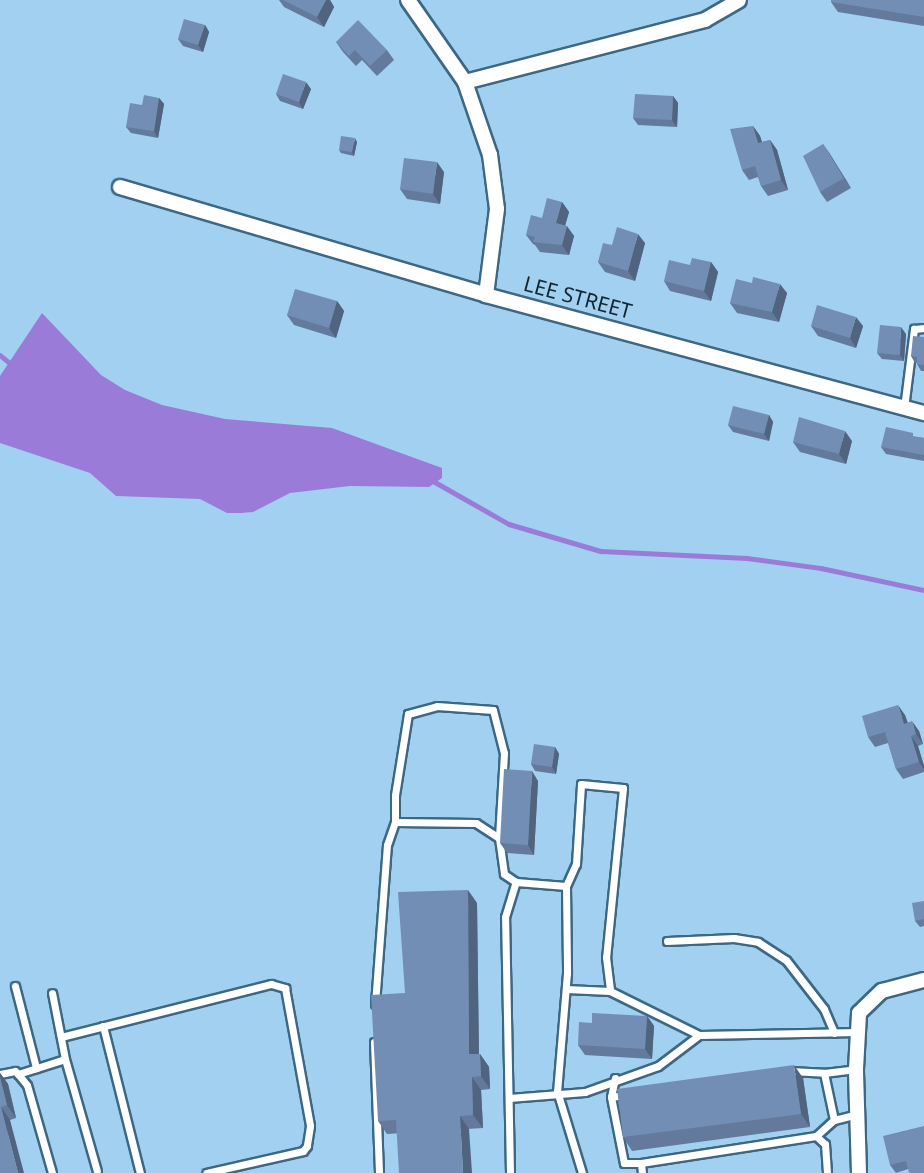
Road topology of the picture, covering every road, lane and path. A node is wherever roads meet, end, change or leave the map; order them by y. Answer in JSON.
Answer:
{"nodes":[{"id":1,"x":408,"y":0,"type":"edge"},
{"id":2,"x":739,"y":0,"type":"edge"},
{"id":3,"x":465,"y":82,"type":"junction"},
{"id":4,"x":120,"y":187,"type":"dead end"},
{"id":5,"x":486,"y":295,"type":"junction"},
{"id":6,"x":924,"y":328,"type":"edge"},
{"id":7,"x":904,"y":408,"type":"junction"},
{"id":8,"x":924,"y":413,"type":"edge"},
{"id":9,"x":395,"y":822,"type":"junction"},
{"id":10,"x":499,"y":838,"type":"junction"},
{"id":11,"x":516,"y":882,"type":"junction"},
{"id":12,"x":566,"y":886,"type":"junction"},
{"id":13,"x":667,"y":941,"type":"dead end"},
{"id":14,"x":924,"y":980,"type":"edge"},
{"id":15,"x":15,"y":986,"type":"dead end"},
{"id":16,"x":566,"y":989,"type":"junction"},
{"id":17,"x":610,"y":991,"type":"junction"},
{"id":18,"x":52,"y":993,"type":"dead end"},
{"id":19,"x":375,"y":1013,"type":"edge"},
{"id":20,"x":103,"y":1026,"type":"junction"},
{"id":21,"x":858,"y":1032,"type":"junction"},
{"id":22,"x":834,"y":1033,"type":"junction"},
{"id":23,"x":699,"y":1035,"type":"junction"},
{"id":24,"x":374,"y":1036,"type":"edge"},
{"id":25,"x":61,"y":1037,"type":"junction"},
{"id":26,"x":65,"y":1059,"type":"junction"},
{"id":27,"x":36,"y":1068,"type":"junction"},
{"id":28,"x":855,"y":1069,"type":"junction"},
{"id":29,"x":784,"y":1072,"type":"edge"},
{"id":30,"x":824,"y":1073,"type":"junction"},
{"id":31,"x":0,"y":1074,"type":"edge"},
{"id":32,"x":18,"y":1074,"type":"junction"},
{"id":33,"x":615,"y":1078,"type":"junction"},
{"id":34,"x":557,"y":1091,"type":"junction"},
{"id":35,"x":633,"y":1094,"type":"edge"},
{"id":36,"x":610,"y":1097,"type":"junction"},
{"id":37,"x":509,"y":1098,"type":"junction"},
{"id":38,"x":858,"y":1114,"type":"junction"},
{"id":39,"x":834,"y":1120,"type":"junction"},
{"id":40,"x":816,"y":1136,"type":"junction"},
{"id":41,"x":640,"y":1162,"type":"junction"},
{"id":42,"x":97,"y":1171,"type":"dead end"},
{"id":43,"x":52,"y":1173,"type":"edge"},
{"id":44,"x":140,"y":1173,"type":"edge"},
{"id":45,"x":206,"y":1173,"type":"edge"},
{"id":46,"x":379,"y":1173,"type":"edge"},
{"id":47,"x":510,"y":1173,"type":"edge"},
{"id":48,"x":582,"y":1173,"type":"edge"},
{"id":49,"x":642,"y":1173,"type":"edge"},
{"id":50,"x":827,"y":1173,"type":"edge"},
{"id":51,"x":859,"y":1173,"type":"edge"}],
"edges":[{"from":1,"to":3,"type":"street"},
{"from":2,"to":3,"type":"street"},
{"from":3,"to":5,"type":"street"},
{"from":4,"to":5,"type":"street","name":"LEE STREET"},
{"from":5,"to":7,"type":"street","name":"LEE STREET"},
{"from":6,"to":7,"type":"lane"},
{"from":7,"to":8,"type":"street","name":"LEE STREET"},
{"from":9,"to":10,"type":"lane"},
{"from":9,"to":10,"type":"lane"},
{"from":9,"to":19,"type":"lane"},
{"from":10,"to":11,"type":"lane"},
{"from":11,"to":12,"type":"lane"},
{"from":11,"to":37,"type":"lane"},
{"from":12,"to":16,"type":"lane"},
{"from":12,"to":17,"type":"lane"},
{"from":13,"to":22,"type":"lane"},
{"from":14,"to":21,"type":"street"},
{"from":15,"to":27,"type":"lane"},
{"from":16,"to":17,"type":"lane"},
{"from":16,"to":34,"type":"lane"},
{"from":17,"to":23,"type":"lane"},
{"from":18,"to":25,"type":"lane"},
{"from":20,"to":25,"type":"lane"},
{"from":20,"to":44,"type":"lane"},
{"from":20,"to":45,"type":"lane"},
{"from":21,"to":22,"type":"lane"},
{"from":21,"to":28,"type":"street"},
{"from":22,"to":23,"type":"lane"},
{"from":23,"to":33,"type":"lane"},
{"from":24,"to":46,"type":"lane"},
{"from":25,"to":26,"type":"lane"},
{"from":26,"to":27,"type":"lane"},
{"from":26,"to":42,"type":"lane"},
{"from":27,"to":32,"type":"lane"},
{"from":28,"to":30,"type":"lane"},
{"from":28,"to":38,"type":"street"},
{"from":29,"to":30,"type":"lane"},
{"from":30,"to":39,"type":"lane"},
{"from":31,"to":32,"type":"lane"},
{"from":32,"to":43,"type":"lane"},
{"from":33,"to":34,"type":"lane"},
{"from":33,"to":36,"type":"lane"},
{"from":34,"to":37,"type":"lane"},
{"from":34,"to":48,"type":"lane"},
{"from":35,"to":36,"type":"lane"},
{"from":36,"to":41,"type":"lane"},
{"from":37,"to":47,"type":"lane"},
{"from":38,"to":39,"type":"lane"},
{"from":38,"to":51,"type":"street"},
{"from":39,"to":40,"type":"lane"},
{"from":40,"to":41,"type":"lane"},
{"from":40,"to":50,"type":"lane"},
{"from":41,"to":49,"type":"lane"}]}
